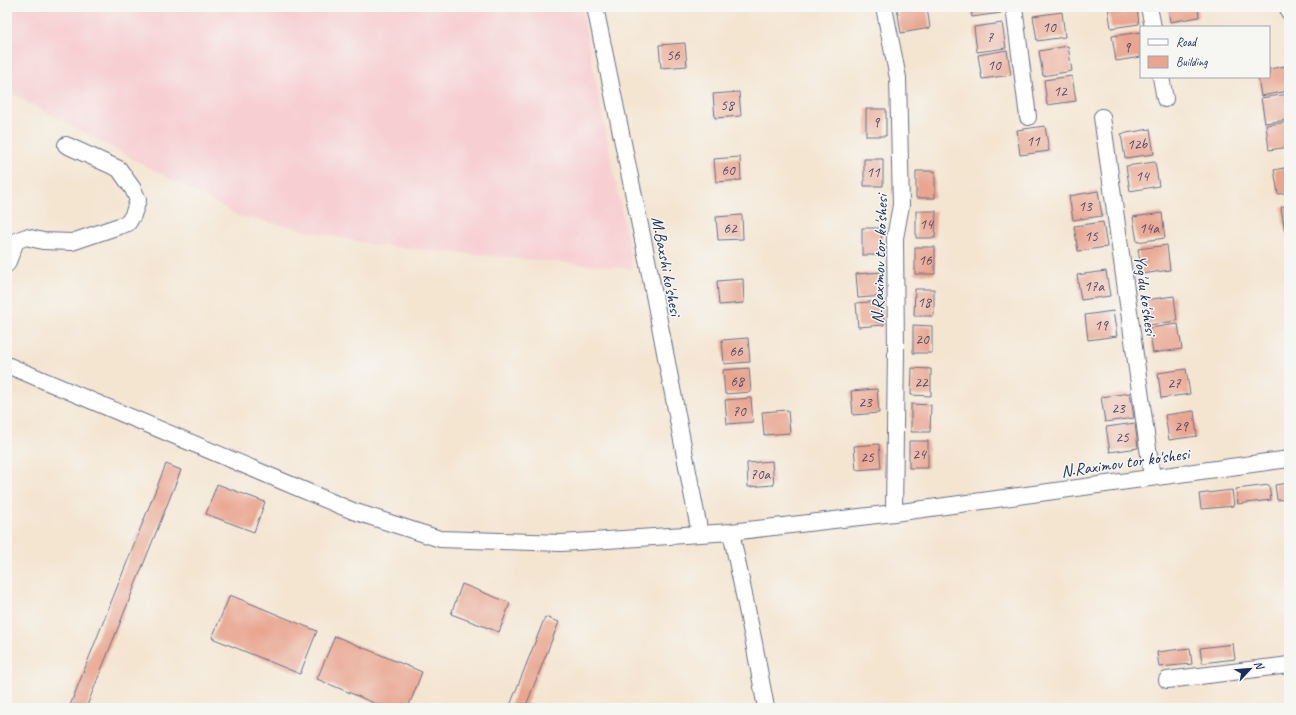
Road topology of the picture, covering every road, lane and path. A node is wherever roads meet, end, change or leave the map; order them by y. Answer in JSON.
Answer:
{"nodes":[{"id":1,"x":595,"y":7,"type":"edge"},
{"id":2,"x":884,"y":7,"type":"edge"},
{"id":3,"x":1014,"y":7,"type":"edge"},
{"id":4,"x":1149,"y":7,"type":"edge"},
{"id":5,"x":1288,"y":7,"type":"edge"},
{"id":6,"x":1289,"y":12,"type":"edge"},
{"id":7,"x":1153,"y":26,"type":"edge"},
{"id":8,"x":1161,"y":78,"type":"edge"},
{"id":9,"x":1165,"y":99,"type":"dead end"},
{"id":10,"x":1028,"y":117,"type":"dead end"},
{"id":11,"x":1102,"y":117,"type":"dead end"},
{"id":12,"x":66,"y":145,"type":"dead end"},
{"id":13,"x":7,"y":264,"type":"edge"},
{"id":14,"x":7,"y":365,"type":"edge"},
{"id":15,"x":1289,"y":459,"type":"edge"},
{"id":16,"x":1152,"y":477,"type":"junction"},
{"id":17,"x":894,"y":513,"type":"junction"},
{"id":18,"x":731,"y":532,"type":"junction"},
{"id":19,"x":700,"y":534,"type":"junction"},
{"id":20,"x":1289,"y":665,"type":"edge"},
{"id":21,"x":1167,"y":680,"type":"dead end"},
{"id":22,"x":766,"y":708,"type":"edge"}],
"edges":[{"from":1,"to":19,"type":"street","name":"M.Baxshi ko'shesi"},
{"from":2,"to":17,"type":"street","name":"N.Raximov tor ko'shesi"},
{"from":3,"to":10,"type":"street"},
{"from":4,"to":7,"type":"street"},
{"from":5,"to":6,"type":"street"},
{"from":8,"to":9,"type":"street"},
{"from":11,"to":16,"type":"street","name":"Yog'du ko'shesi"},
{"from":12,"to":13,"type":"street"},
{"from":14,"to":19,"type":"street","name":"N.Raximov tor ko'shesi"},
{"from":15,"to":16,"type":"street","name":"N.Raximov tor ko'shesi"},
{"from":16,"to":17,"type":"street","name":"N.Raximov tor ko'shesi"},
{"from":17,"to":18,"type":"street","name":"N.Raximov tor ko'shesi"},
{"from":18,"to":19,"type":"street","name":"N.Raximov tor ko'shesi"},
{"from":18,"to":22,"type":"street"},
{"from":20,"to":21,"type":"street"}]}
